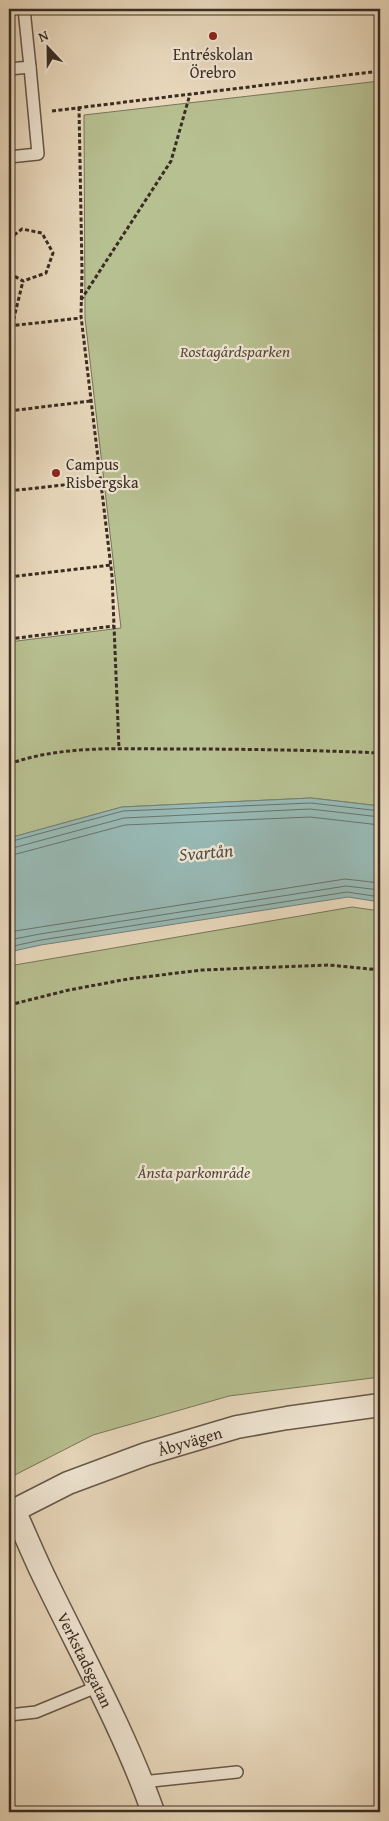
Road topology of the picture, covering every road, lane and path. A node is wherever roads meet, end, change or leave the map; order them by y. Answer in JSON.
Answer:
{"nodes":[{"id":1,"x":24,"y":9,"type":"edge"},
{"id":2,"x":30,"y":67,"type":"junction"},
{"id":3,"x":9,"y":69,"type":"edge"},
{"id":4,"x":380,"y":71,"type":"edge"},
{"id":5,"x":190,"y":94,"type":"junction"},
{"id":6,"x":79,"y":107,"type":"junction"},
{"id":7,"x":34,"y":113,"type":"junction"},
{"id":8,"x":9,"y":157,"type":"edge"},
{"id":9,"x":9,"y":239,"type":"edge"},
{"id":10,"x":9,"y":273,"type":"edge"},
{"id":11,"x":22,"y":281,"type":"junction"},
{"id":12,"x":81,"y":301,"type":"junction"},
{"id":13,"x":81,"y":318,"type":"junction"},
{"id":14,"x":11,"y":326,"type":"edge"},
{"id":15,"x":91,"y":401,"type":"junction"},
{"id":16,"x":9,"y":411,"type":"edge"},
{"id":17,"x":100,"y":481,"type":"junction"},
{"id":18,"x":9,"y":492,"type":"edge"},
{"id":19,"x":111,"y":566,"type":"junction"},
{"id":20,"x":9,"y":577,"type":"edge"},
{"id":21,"x":114,"y":626,"type":"junction"},
{"id":22,"x":9,"y":639,"type":"edge"},
{"id":23,"x":119,"y":749,"type":"junction"},
{"id":24,"x":380,"y":753,"type":"edge"},
{"id":25,"x":9,"y":764,"type":"edge"},
{"id":26,"x":380,"y":970,"type":"edge"},
{"id":27,"x":9,"y":1005,"type":"edge"},
{"id":28,"x":380,"y":1405,"type":"edge"},
{"id":29,"x":11,"y":1511,"type":"edge"},
{"id":30,"x":99,"y":1686,"type":"junction"},
{"id":31,"x":9,"y":1715,"type":"edge"},
{"id":32,"x":237,"y":1772,"type":"dead end"},
{"id":33,"x":142,"y":1782,"type":"junction"},
{"id":34,"x":152,"y":1812,"type":"edge"}],
"edges":[{"from":1,"to":2,"type":"lane"},
{"from":2,"to":3,"type":"lane"},
{"from":2,"to":7,"type":"lane"},
{"from":4,"to":5,"type":"path"},
{"from":5,"to":6,"type":"path"},
{"from":5,"to":12,"type":"path"},
{"from":6,"to":7,"type":"path"},
{"from":6,"to":12,"type":"path"},
{"from":7,"to":8,"type":"lane"},
{"from":9,"to":11,"type":"path"},
{"from":10,"to":11,"type":"path"},
{"from":11,"to":14,"type":"path"},
{"from":12,"to":13,"type":"path"},
{"from":13,"to":14,"type":"path"},
{"from":13,"to":15,"type":"path"},
{"from":15,"to":16,"type":"path"},
{"from":15,"to":17,"type":"path"},
{"from":17,"to":18,"type":"path"},
{"from":17,"to":19,"type":"path"},
{"from":19,"to":20,"type":"path"},
{"from":19,"to":21,"type":"path"},
{"from":21,"to":22,"type":"path"},
{"from":21,"to":23,"type":"path"},
{"from":23,"to":24,"type":"path"},
{"from":23,"to":25,"type":"path"},
{"from":26,"to":27,"type":"path"},
{"from":28,"to":29,"type":"street","name":"Åbyvägen"},
{"from":29,"to":30,"type":"street","name":"Verkstadsgatan"},
{"from":30,"to":31,"type":"lane"},
{"from":30,"to":33,"type":"street","name":"Verkstadsgatan"},
{"from":32,"to":33,"type":"lane"},
{"from":33,"to":34,"type":"street","name":"Verkstadsgatan"}]}
